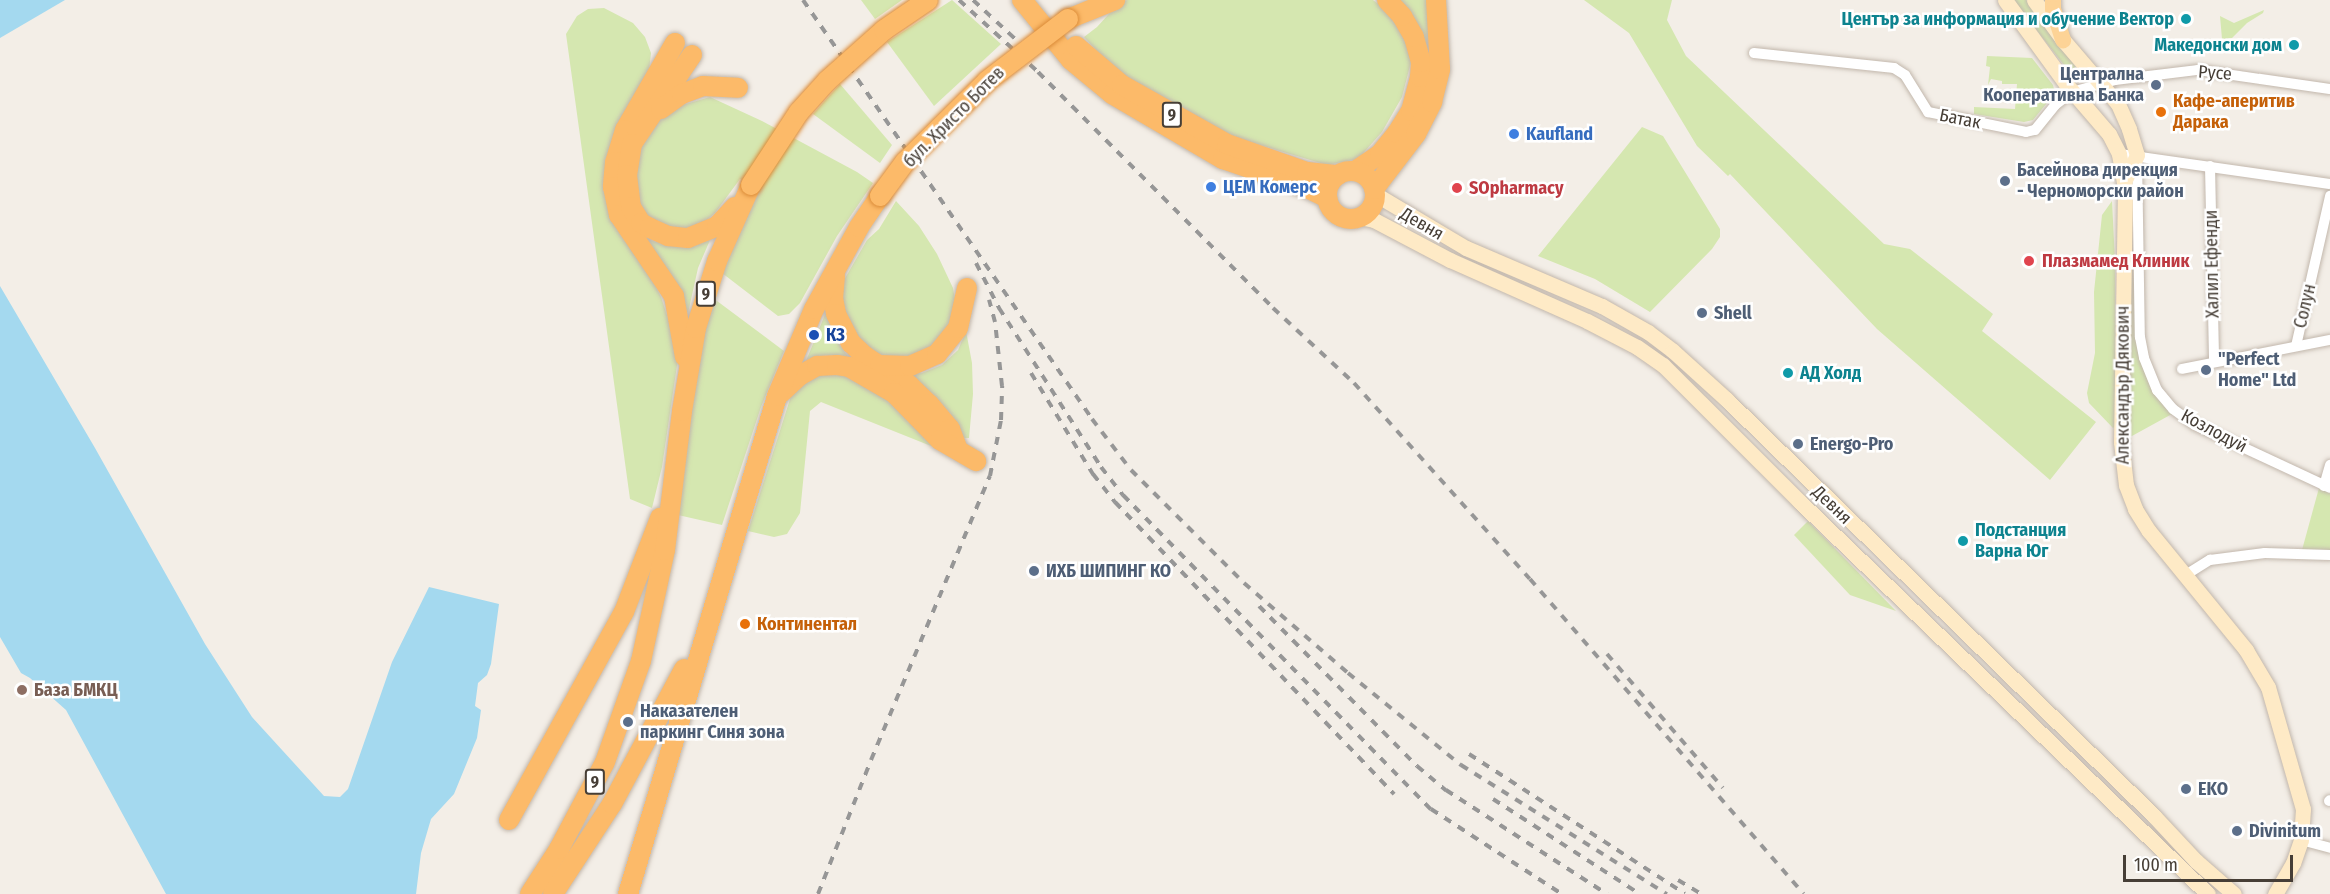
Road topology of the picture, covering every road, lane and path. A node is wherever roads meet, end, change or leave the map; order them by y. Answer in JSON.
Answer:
{"nodes":[{"id":1,"x":928,"y":0,"type":"edge"},
{"id":2,"x":1022,"y":0,"type":"edge"},
{"id":3,"x":1038,"y":0,"type":"edge"},
{"id":4,"x":1100,"y":0,"type":"edge"},
{"id":5,"x":1115,"y":0,"type":"edge"},
{"id":6,"x":1387,"y":0,"type":"edge"},
{"id":7,"x":1436,"y":0,"type":"edge"},
{"id":8,"x":2005,"y":0,"type":"edge"},
{"id":9,"x":2034,"y":0,"type":"edge"},
{"id":10,"x":2053,"y":0,"type":"edge"},
{"id":11,"x":1073,"y":16,"type":"junction"},
{"id":12,"x":2063,"y":40,"type":"junction"},
{"id":13,"x":675,"y":43,"type":"dead end"},
{"id":14,"x":1754,"y":53,"type":"dead end"},
{"id":15,"x":692,"y":55,"type":"dead end"},
{"id":16,"x":2100,"y":82,"type":"junction"},
{"id":17,"x":738,"y":88,"type":"dead end"},
{"id":18,"x":2330,"y":89,"type":"edge"},
{"id":19,"x":2072,"y":92,"type":"junction"},
{"id":20,"x":647,"y":119,"type":"junction"},
{"id":21,"x":2119,"y":154,"type":"junction"},
{"id":22,"x":2137,"y":155,"type":"junction"},
{"id":23,"x":2210,"y":166,"type":"junction"},
{"id":24,"x":1347,"y":173,"type":"junction"},
{"id":25,"x":2125,"y":180,"type":"junction"},
{"id":26,"x":2330,"y":184,"type":"edge"},
{"id":27,"x":748,"y":189,"type":"junction"},
{"id":28,"x":1375,"y":192,"type":"junction"},
{"id":29,"x":2330,"y":196,"type":"edge"},
{"id":30,"x":1328,"y":198,"type":"junction"},
{"id":31,"x":1359,"y":217,"type":"junction"},
{"id":32,"x":837,"y":265,"type":"junction"},
{"id":33,"x":967,"y":288,"type":"dead end"},
{"id":34,"x":2330,"y":340,"type":"edge"},
{"id":35,"x":2296,"y":346,"type":"junction"},
{"id":36,"x":2214,"y":362,"type":"junction"},
{"id":37,"x":879,"y":365,"type":"junction"},
{"id":38,"x":2182,"y":369,"type":"dead end"},
{"id":39,"x":688,"y":375,"type":"junction"},
{"id":40,"x":777,"y":396,"type":"junction"},
{"id":41,"x":958,"y":450,"type":"junction"},
{"id":42,"x":976,"y":461,"type":"dead end"},
{"id":43,"x":2330,"y":465,"type":"edge"},
{"id":44,"x":674,"y":470,"type":"junction"},
{"id":45,"x":2327,"y":487,"type":"edge"},
{"id":46,"x":2330,"y":555,"type":"edge"},
{"id":47,"x":2184,"y":576,"type":"junction"},
{"id":48,"x":708,"y":618,"type":"junction"},
{"id":49,"x":509,"y":820,"type":"dead end"},
{"id":50,"x":2301,"y":840,"type":"junction"},
{"id":51,"x":2330,"y":848,"type":"edge"},
{"id":52,"x":530,"y":894,"type":"edge"},
{"id":53,"x":553,"y":894,"type":"edge"},
{"id":54,"x":628,"y":894,"type":"edge"},
{"id":55,"x":2208,"y":894,"type":"edge"},
{"id":56,"x":2234,"y":894,"type":"edge"},
{"id":57,"x":2275,"y":894,"type":"edge"}],
"edges":[{"from":1,"to":27,"type":"highway","number":"9","bridge":true},
{"from":2,"to":30,"type":"highway"},
{"from":3,"to":24,"type":"highway","number":"9"},
{"from":4,"to":11,"type":"main road","name":"бул. Христо Ботев"},
{"from":5,"to":11,"type":"highway","number":"9"},
{"from":6,"to":24,"type":"highway"},
{"from":7,"to":28,"type":"highway"},
{"from":8,"to":19,"type":"main road","name":"Александър Дякович"},
{"from":9,"to":12,"type":"main road"},
{"from":10,"to":12,"type":"main road"},
{"from":11,"to":32,"type":"highway","name":"бул. Христо Ботев","number":"9","bridge":true},
{"from":12,"to":16,"type":"main road"},
{"from":13,"to":39,"type":"highway"},
{"from":14,"to":19,"type":"street","name":"Батак"},
{"from":15,"to":20,"type":"highway"},
{"from":16,"to":18,"type":"street","name":"Русе"},
{"from":16,"to":19,"type":"street","name":"Батак"},
{"from":16,"to":22,"type":"main road"},
{"from":17,"to":20,"type":"highway"},
{"from":19,"to":21,"type":"main road","name":"Александър Дякович"},
{"from":20,"to":27,"type":"highway"},
{"from":21,"to":22,"type":"street"},
{"from":21,"to":25,"type":"main road","name":"Александър Дякович"},
{"from":22,"to":23,"type":"street"},
{"from":22,"to":25,"type":"main road"},
{"from":22,"to":45,"type":"street","name":"Козлодуй"},
{"from":23,"to":26,"type":"street"},
{"from":23,"to":36,"type":"street","name":"Халил Ефенди"},
{"from":24,"to":28,"type":"highway"},
{"from":24,"to":30,"type":"highway"},
{"from":25,"to":47,"type":"main road","name":"Александър Дякович"},
{"from":27,"to":39,"type":"highway","number":"9"},
{"from":28,"to":31,"type":"highway"},
{"from":28,"to":56,"type":"main road","name":"Девня"},
{"from":29,"to":35,"type":"street","name":"Солун"},
{"from":30,"to":31,"type":"highway"},
{"from":31,"to":55,"type":"main road","name":"Девня"},
{"from":32,"to":37,"type":"highway"},
{"from":32,"to":40,"type":"highway","name":"бул. Христо Ботев","number":"9"},
{"from":33,"to":37,"type":"highway"},
{"from":34,"to":35,"type":"street"},
{"from":35,"to":36,"type":"street"},
{"from":36,"to":38,"type":"street"},
{"from":37,"to":41,"type":"highway"},
{"from":39,"to":44,"type":"highway","number":"9"},
{"from":40,"to":41,"type":"highway"},
{"from":40,"to":48,"type":"highway","name":"бул. Христо Ботев","number":"9"},
{"from":41,"to":42,"type":"highway"},
{"from":43,"to":45,"type":"street"},
{"from":44,"to":49,"type":"highway"},
{"from":44,"to":52,"type":"highway","number":"9"},
{"from":46,"to":47,"type":"street"},
{"from":47,"to":50,"type":"main road","name":"Александър Дякович"},
{"from":48,"to":53,"type":"highway","number":"9"},
{"from":48,"to":54,"type":"highway"},
{"from":50,"to":51,"type":"street"},
{"from":50,"to":57,"type":"main road","name":"Александър Дякович"}]}
